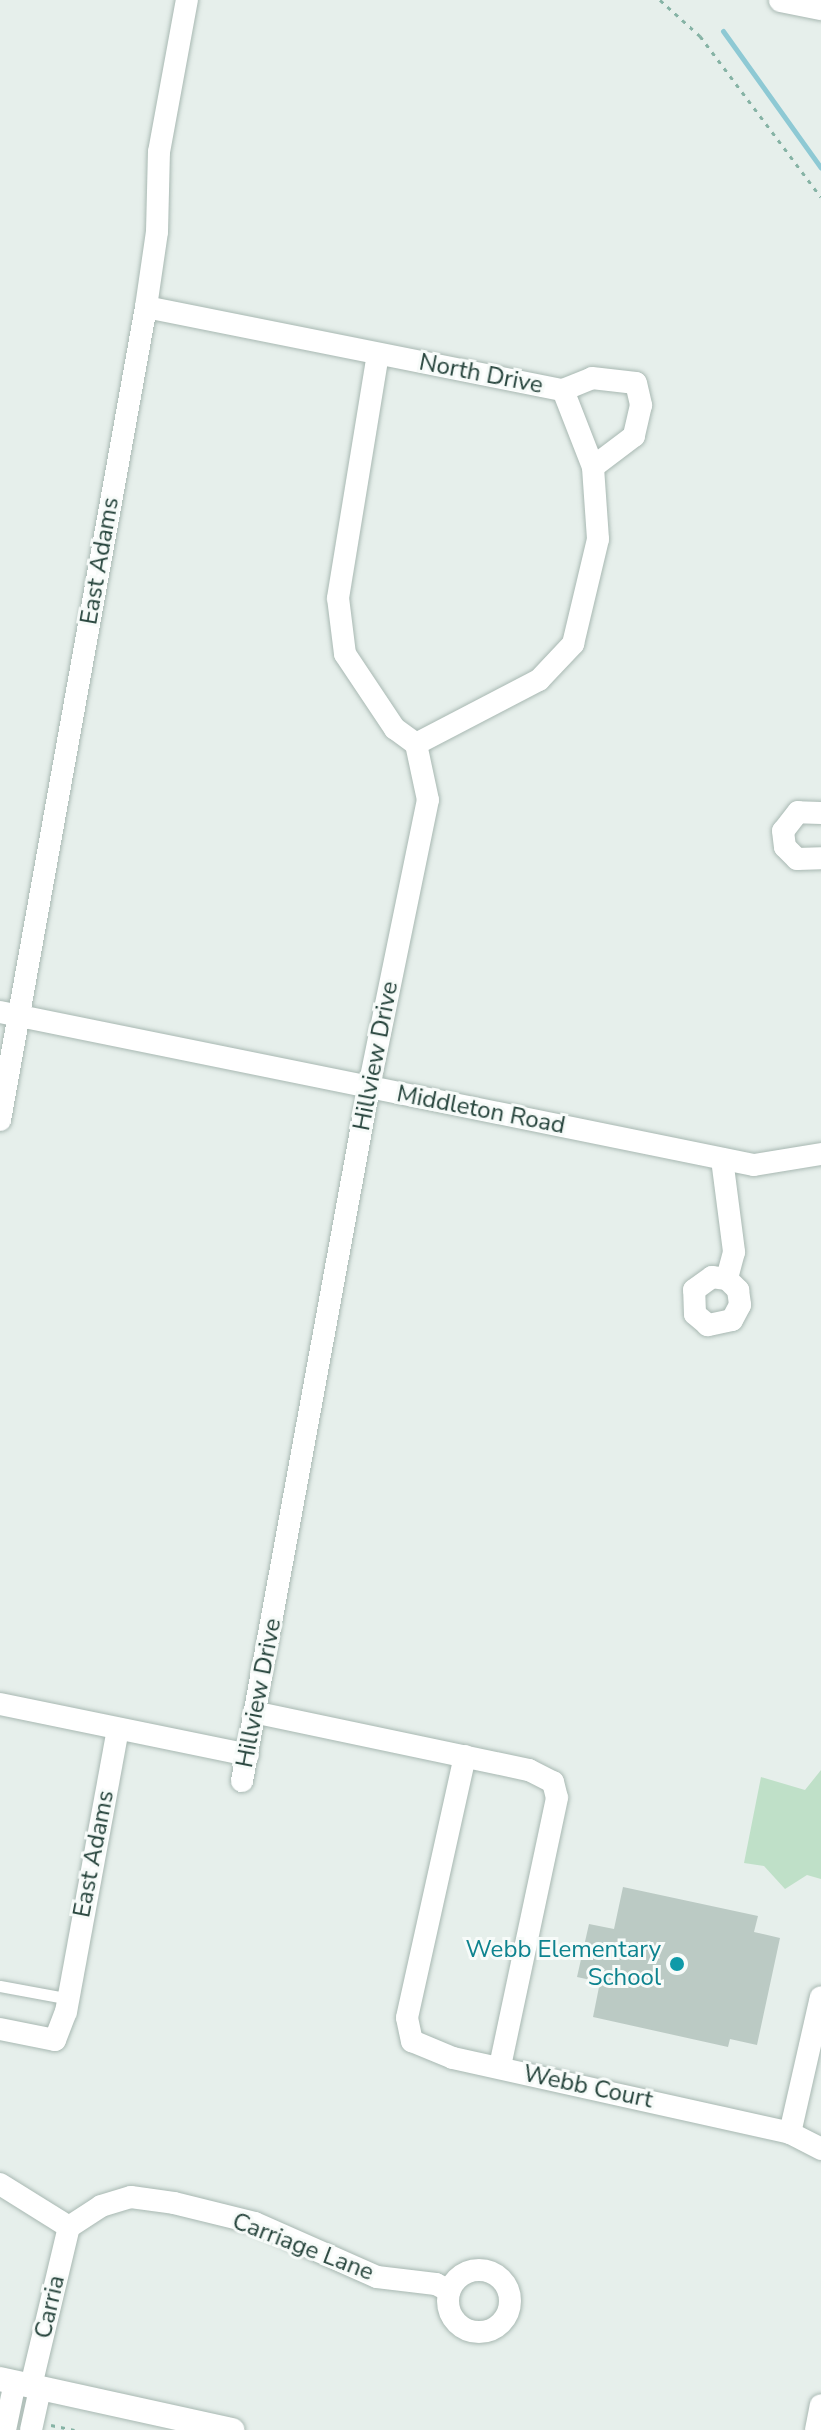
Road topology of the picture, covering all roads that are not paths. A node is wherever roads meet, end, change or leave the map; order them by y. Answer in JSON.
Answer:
{"nodes":[{"id":1,"x":187,"y":0,"type":"edge"},
{"id":2,"x":781,"y":0,"type":"edge"},
{"id":3,"x":821,"y":8,"type":"edge"},
{"id":4,"x":146,"y":307,"type":"junction"},
{"id":5,"x":378,"y":354,"type":"junction"},
{"id":6,"x":563,"y":390,"type":"junction"},
{"id":7,"x":593,"y":467,"type":"junction"},
{"id":8,"x":416,"y":744,"type":"junction"},
{"id":9,"x":821,"y":813,"type":"edge"},
{"id":10,"x":821,"y":858,"type":"edge"},
{"id":11,"x":10,"y":1014,"type":"edge"},
{"id":12,"x":369,"y":1087,"type":"junction"},
{"id":13,"x":0,"y":1120,"type":"edge"},
{"id":14,"x":821,"y":1154,"type":"edge"},
{"id":15,"x":722,"y":1159,"type":"junction"},
{"id":16,"x":727,"y":1279,"type":"dead end"},
{"id":17,"x":0,"y":1704,"type":"edge"},
{"id":18,"x":258,"y":1713,"type":"junction"},
{"id":19,"x":118,"y":1729,"type":"junction"},
{"id":20,"x":248,"y":1755,"type":"junction"},
{"id":21,"x":465,"y":1756,"type":"junction"},
{"id":22,"x":242,"y":1781,"type":"dead end"},
{"id":23,"x":0,"y":1986,"type":"edge"},
{"id":24,"x":821,"y":1997,"type":"edge"},
{"id":25,"x":65,"y":1998,"type":"junction"},
{"id":26,"x":0,"y":2029,"type":"edge"},
{"id":27,"x":500,"y":2067,"type":"junction"},
{"id":28,"x":790,"y":2133,"type":"junction"},
{"id":29,"x":821,"y":2149,"type":"edge"},
{"id":30,"x":0,"y":2184,"type":"edge"},
{"id":31,"x":69,"y":2227,"type":"junction"},
{"id":32,"x":449,"y":2291,"type":"dead end"},
{"id":33,"x":22,"y":2384,"type":"edge"},
{"id":34,"x":821,"y":2405,"type":"edge"},
{"id":35,"x":37,"y":2427,"type":"edge"},
{"id":36,"x":5,"y":2430,"type":"edge"},
{"id":37,"x":232,"y":2430,"type":"edge"},
{"id":38,"x":816,"y":2430,"type":"edge"}],
"edges":[{"from":1,"to":4,"type":"street","name":"East Adams"},
{"from":2,"to":3,"type":"street"},
{"from":4,"to":5,"type":"street","name":"North Drive"},
{"from":4,"to":11,"type":"street","name":"East Adams"},
{"from":5,"to":6,"type":"street","name":"North Drive"},
{"from":5,"to":8,"type":"street"},
{"from":6,"to":7,"type":"street","name":"North Drive"},
{"from":6,"to":7,"type":"street"},
{"from":7,"to":8,"type":"street","name":"North Drive"},
{"from":8,"to":12,"type":"street","name":"Hillview Drive"},
{"from":9,"to":10,"type":"street"},
{"from":11,"to":12,"type":"street","name":"Middleton Road"},
{"from":11,"to":13,"type":"street","name":"East Adams"},
{"from":12,"to":15,"type":"street","name":"Middleton Road"},
{"from":12,"to":18,"type":"street","name":"Hillview Drive"},
{"from":14,"to":15,"type":"street","name":"Middleton Road"},
{"from":15,"to":16,"type":"street"},
{"from":17,"to":19,"type":"street"},
{"from":18,"to":20,"type":"street","name":"Hillview Drive"},
{"from":18,"to":21,"type":"street","name":"Webb Court"},
{"from":19,"to":20,"type":"street"},
{"from":19,"to":25,"type":"street","name":"East Adams"},
{"from":20,"to":22,"type":"street","name":"Hillview Drive"},
{"from":21,"to":27,"type":"street","name":"Webb Court"},
{"from":21,"to":27,"type":"street"},
{"from":23,"to":25,"type":"lane"},
{"from":24,"to":28,"type":"street"},
{"from":25,"to":26,"type":"street","name":"East Adams"},
{"from":27,"to":28,"type":"street","name":"Webb Court"},
{"from":28,"to":29,"type":"street","name":"Webb Court"},
{"from":30,"to":31,"type":"street"},
{"from":31,"to":32,"type":"street","name":"Carriage Lane"},
{"from":31,"to":33,"type":"street","name":"Carria"},
{"from":33,"to":35,"type":"street"},
{"from":33,"to":36,"type":"street"},
{"from":33,"to":37,"type":"street"},
{"from":34,"to":38,"type":"street"}]}
